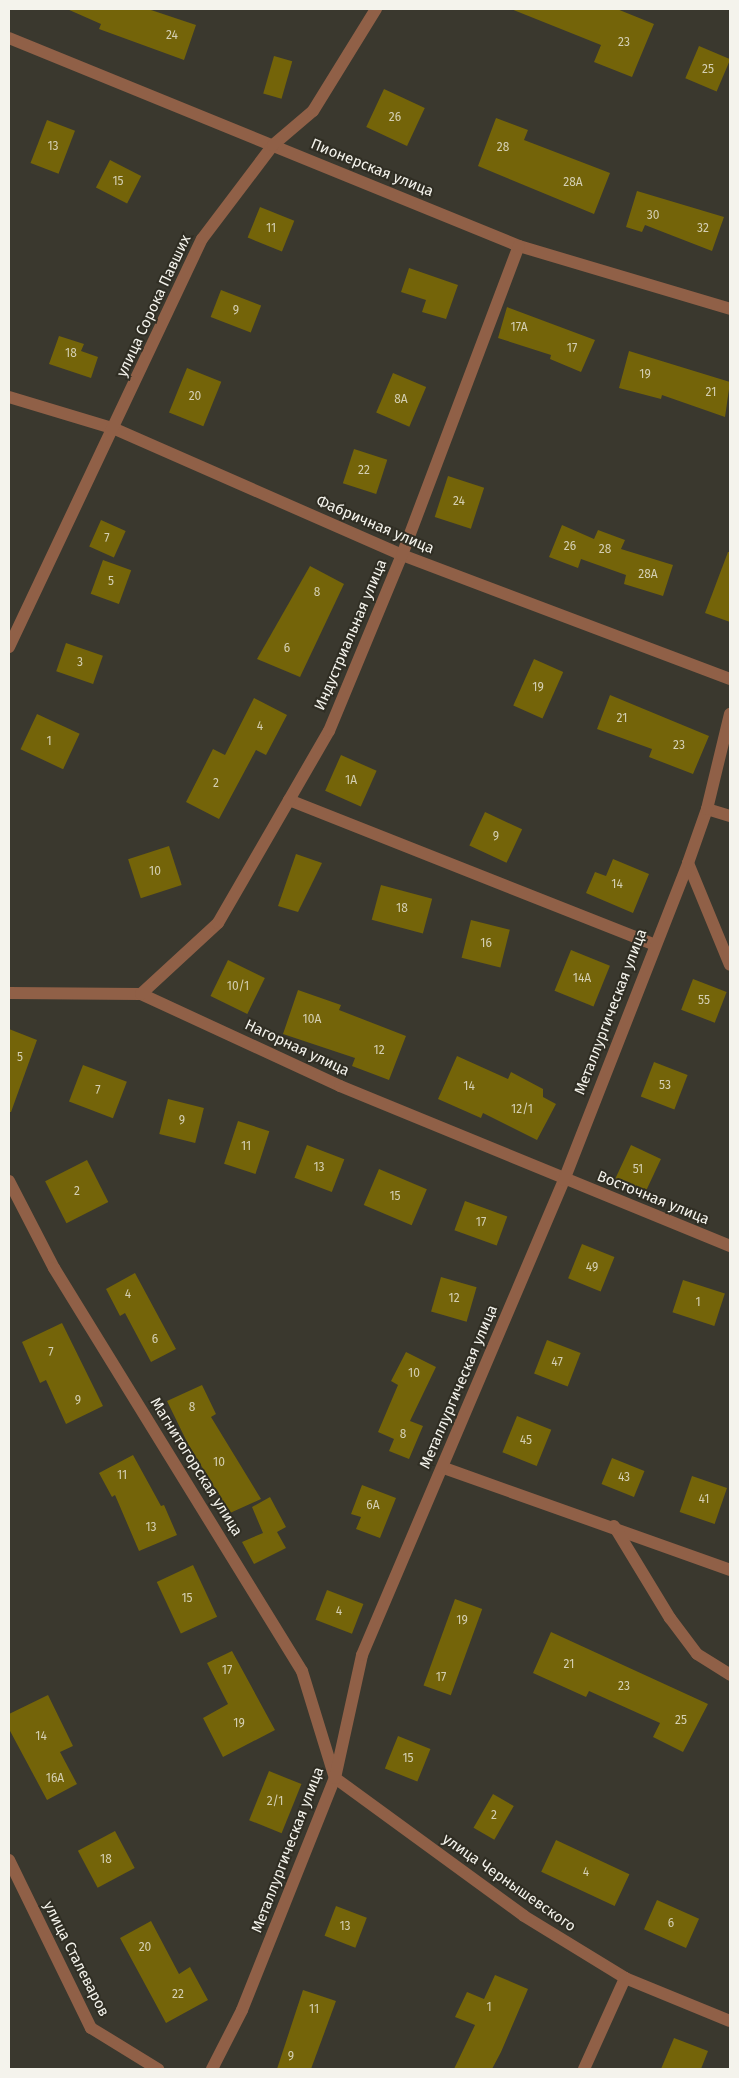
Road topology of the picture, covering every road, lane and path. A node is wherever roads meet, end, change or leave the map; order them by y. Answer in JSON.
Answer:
{"nodes":[{"id":1,"x":376,"y":9,"type":"edge"},
{"id":2,"x":9,"y":38,"type":"edge"},
{"id":3,"x":273,"y":145,"type":"junction"},
{"id":4,"x":518,"y":246,"type":"junction"},
{"id":5,"x":730,"y":309,"type":"edge"},
{"id":6,"x":9,"y":397,"type":"edge"},
{"id":7,"x":115,"y":429,"type":"junction"},
{"id":8,"x":402,"y":556,"type":"junction"},
{"id":9,"x":9,"y":647,"type":"edge"},
{"id":10,"x":730,"y":679,"type":"edge"},
{"id":11,"x":730,"y":714,"type":"edge"},
{"id":12,"x":289,"y":800,"type":"junction"},
{"id":13,"x":707,"y":809,"type":"junction"},
{"id":14,"x":730,"y":816,"type":"edge"},
{"id":15,"x":688,"y":863,"type":"junction"},
{"id":16,"x":654,"y":944,"type":"junction"},
{"id":17,"x":730,"y":965,"type":"edge"},
{"id":18,"x":9,"y":993,"type":"edge"},
{"id":19,"x":141,"y":994,"type":"junction"},
{"id":20,"x":564,"y":1180,"type":"junction"},
{"id":21,"x":9,"y":1181,"type":"edge"},
{"id":22,"x":730,"y":1246,"type":"edge"},
{"id":23,"x":444,"y":1468,"type":"junction"},
{"id":24,"x":614,"y":1526,"type":"junction"},
{"id":25,"x":730,"y":1570,"type":"edge"},
{"id":26,"x":730,"y":1675,"type":"edge"},
{"id":27,"x":335,"y":1778,"type":"junction"},
{"id":28,"x":9,"y":1860,"type":"edge"},
{"id":29,"x":624,"y":1978,"type":"junction"},
{"id":30,"x":730,"y":2021,"type":"edge"},
{"id":31,"x":158,"y":2069,"type":"edge"},
{"id":32,"x":212,"y":2069,"type":"edge"},
{"id":33,"x":584,"y":2069,"type":"edge"}],
"edges":[{"from":1,"to":3,"type":"street","name":"улица Сорока Павших"},
{"from":2,"to":3,"type":"street","name":"Пионерская улица"},
{"from":3,"to":4,"type":"street","name":"Пионерская улица"},
{"from":3,"to":7,"type":"street","name":"улица Сорока Павших"},
{"from":4,"to":5,"type":"street","name":"Пионерская улица"},
{"from":4,"to":8,"type":"street","name":"Индустриальная улица"},
{"from":6,"to":7,"type":"street","name":"Фабричная улица"},
{"from":7,"to":8,"type":"street","name":"Фабричная улица"},
{"from":7,"to":9,"type":"street","name":"улица Сорока Павших"},
{"from":8,"to":10,"type":"street","name":"Фабричная улица"},
{"from":8,"to":12,"type":"street","name":"Индустриальная улица"},
{"from":11,"to":13,"type":"street","name":"Металлургическая улица"},
{"from":12,"to":16,"type":"street"},
{"from":12,"to":19,"type":"street","name":"Индустриальная улица"},
{"from":13,"to":14,"type":"street"},
{"from":13,"to":15,"type":"street","name":"Металлургическая улица"},
{"from":15,"to":16,"type":"street","name":"Металлургическая улица"},
{"from":15,"to":17,"type":"street"},
{"from":16,"to":20,"type":"street","name":"Металлургическая улица"},
{"from":18,"to":19,"type":"street","name":"Нагорная улица"},
{"from":19,"to":20,"type":"street","name":"Нагорная улица"},
{"from":20,"to":22,"type":"street","name":"Восточная улица"},
{"from":20,"to":23,"type":"street","name":"Металлургическая улица"},
{"from":21,"to":27,"type":"street","name":"Магнитогорская улица"},
{"from":23,"to":24,"type":"street"},
{"from":23,"to":27,"type":"street","name":"Металлургическая улица"},
{"from":24,"to":25,"type":"street"},
{"from":24,"to":26,"type":"street"},
{"from":27,"to":29,"type":"street","name":"улица Чернышевского"},
{"from":27,"to":32,"type":"street","name":"Металлургическая улица"},
{"from":28,"to":31,"type":"street","name":"улица Сталеваров"},
{"from":29,"to":30,"type":"street","name":"улица Чернышевского"},
{"from":29,"to":33,"type":"street"}]}
